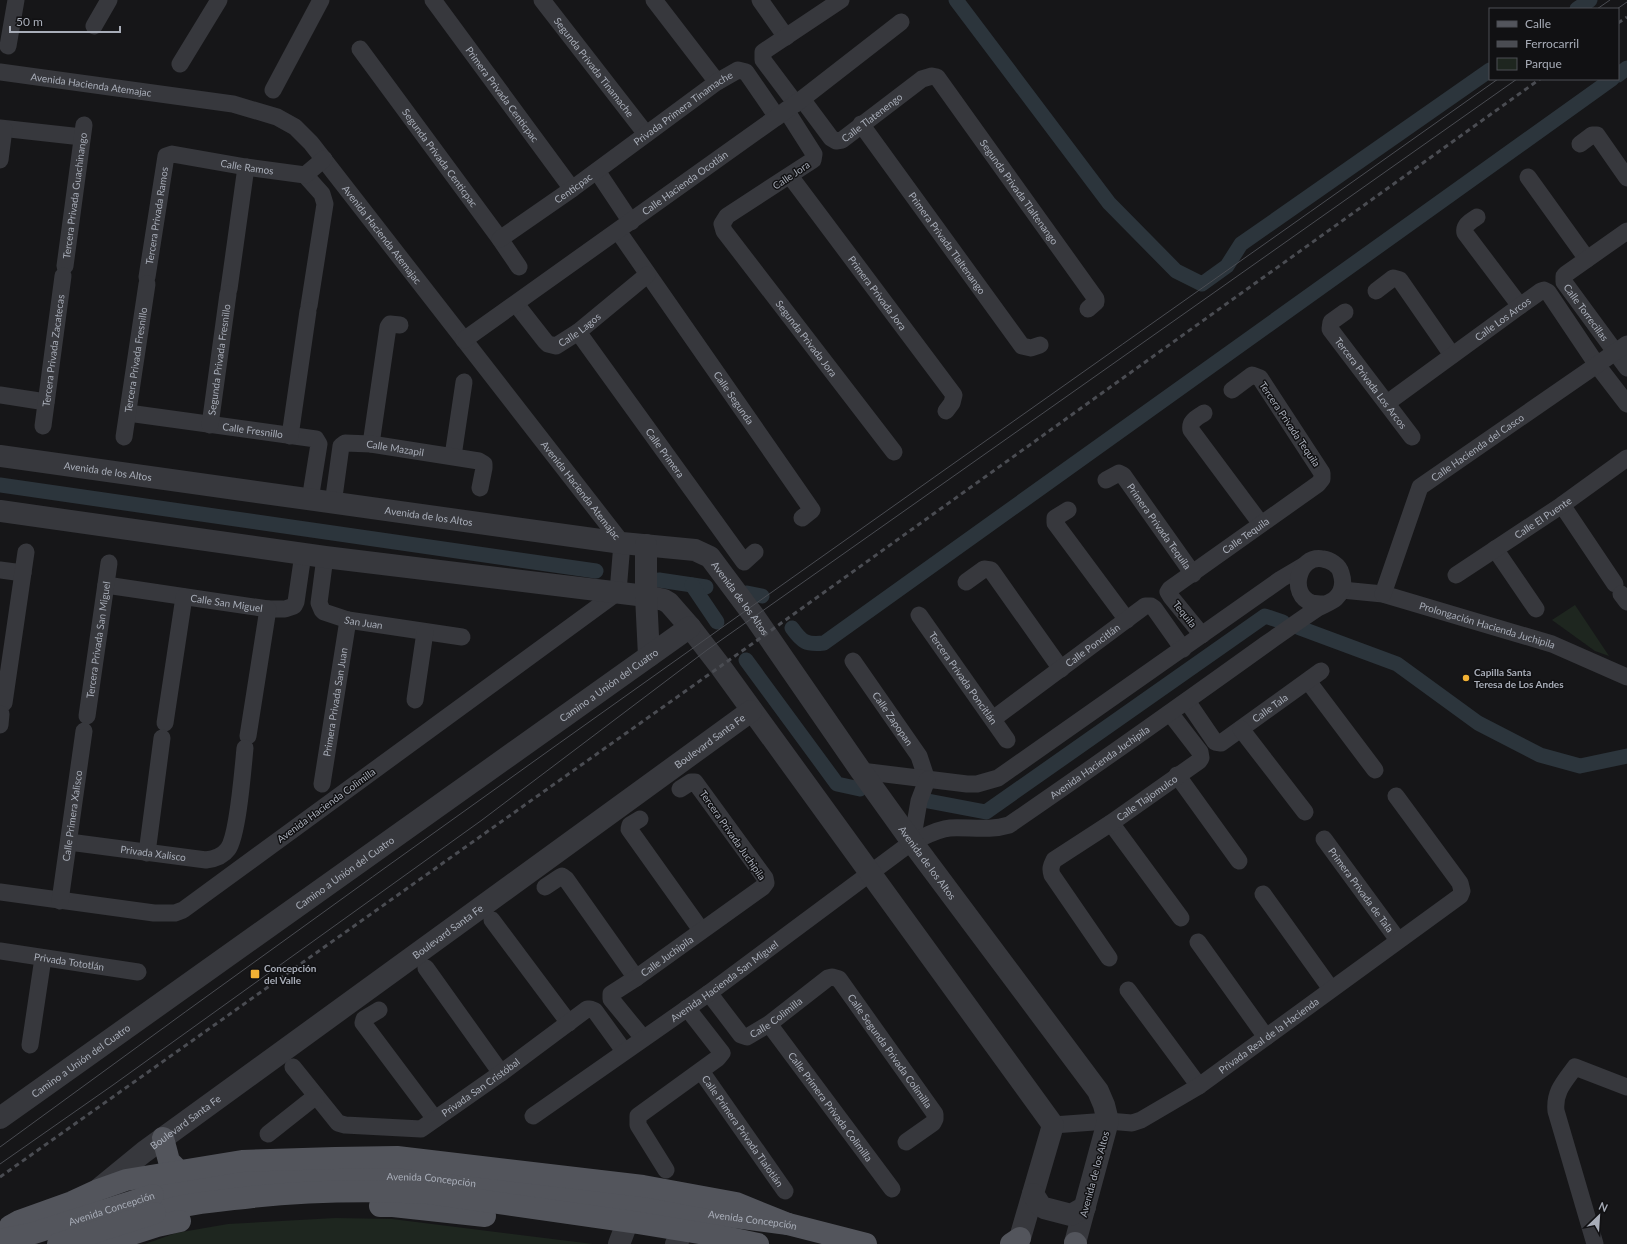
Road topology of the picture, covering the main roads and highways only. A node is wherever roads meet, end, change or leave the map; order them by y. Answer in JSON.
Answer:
{"nodes":[{"id":1,"x":163,"y":1138,"type":"road end"},
{"id":2,"x":179,"y":1171,"type":"junction"},
{"id":3,"x":154,"y":1204,"type":"junction"},
{"id":4,"x":788,"y":1224,"type":"junction"},
{"id":5,"x":622,"y":1238,"type":"edge"},
{"id":6,"x":0,"y":1240,"type":"edge"},
{"id":7,"x":683,"y":1243,"type":"edge"},
{"id":8,"x":8,"y":1244,"type":"edge"},
{"id":9,"x":58,"y":1244,"type":"edge"},
{"id":10,"x":101,"y":1244,"type":"edge"},
{"id":11,"x":758,"y":1244,"type":"edge"},
{"id":12,"x":866,"y":1244,"type":"edge"}],
"edges":[{"from":1,"to":2,"type":"main road"},
{"from":2,"to":4,"type":"main road"},
{"from":2,"to":8,"type":"main road"},
{"from":3,"to":4,"type":"main road","name":"Avenida Concepción"},
{"from":3,"to":6,"type":"main road","name":"Avenida Concepción","bridge":true},
{"from":3,"to":9,"type":"main road","name":"Avenida Concepción","bridge":true},
{"from":3,"to":11,"type":"main road","name":"Avenida Concepción"},
{"from":4,"to":12,"type":"main road","name":"Avenida Concepción"},
{"from":5,"to":7,"type":"main road"},
{"from":5,"to":10,"type":"main road"}]}
